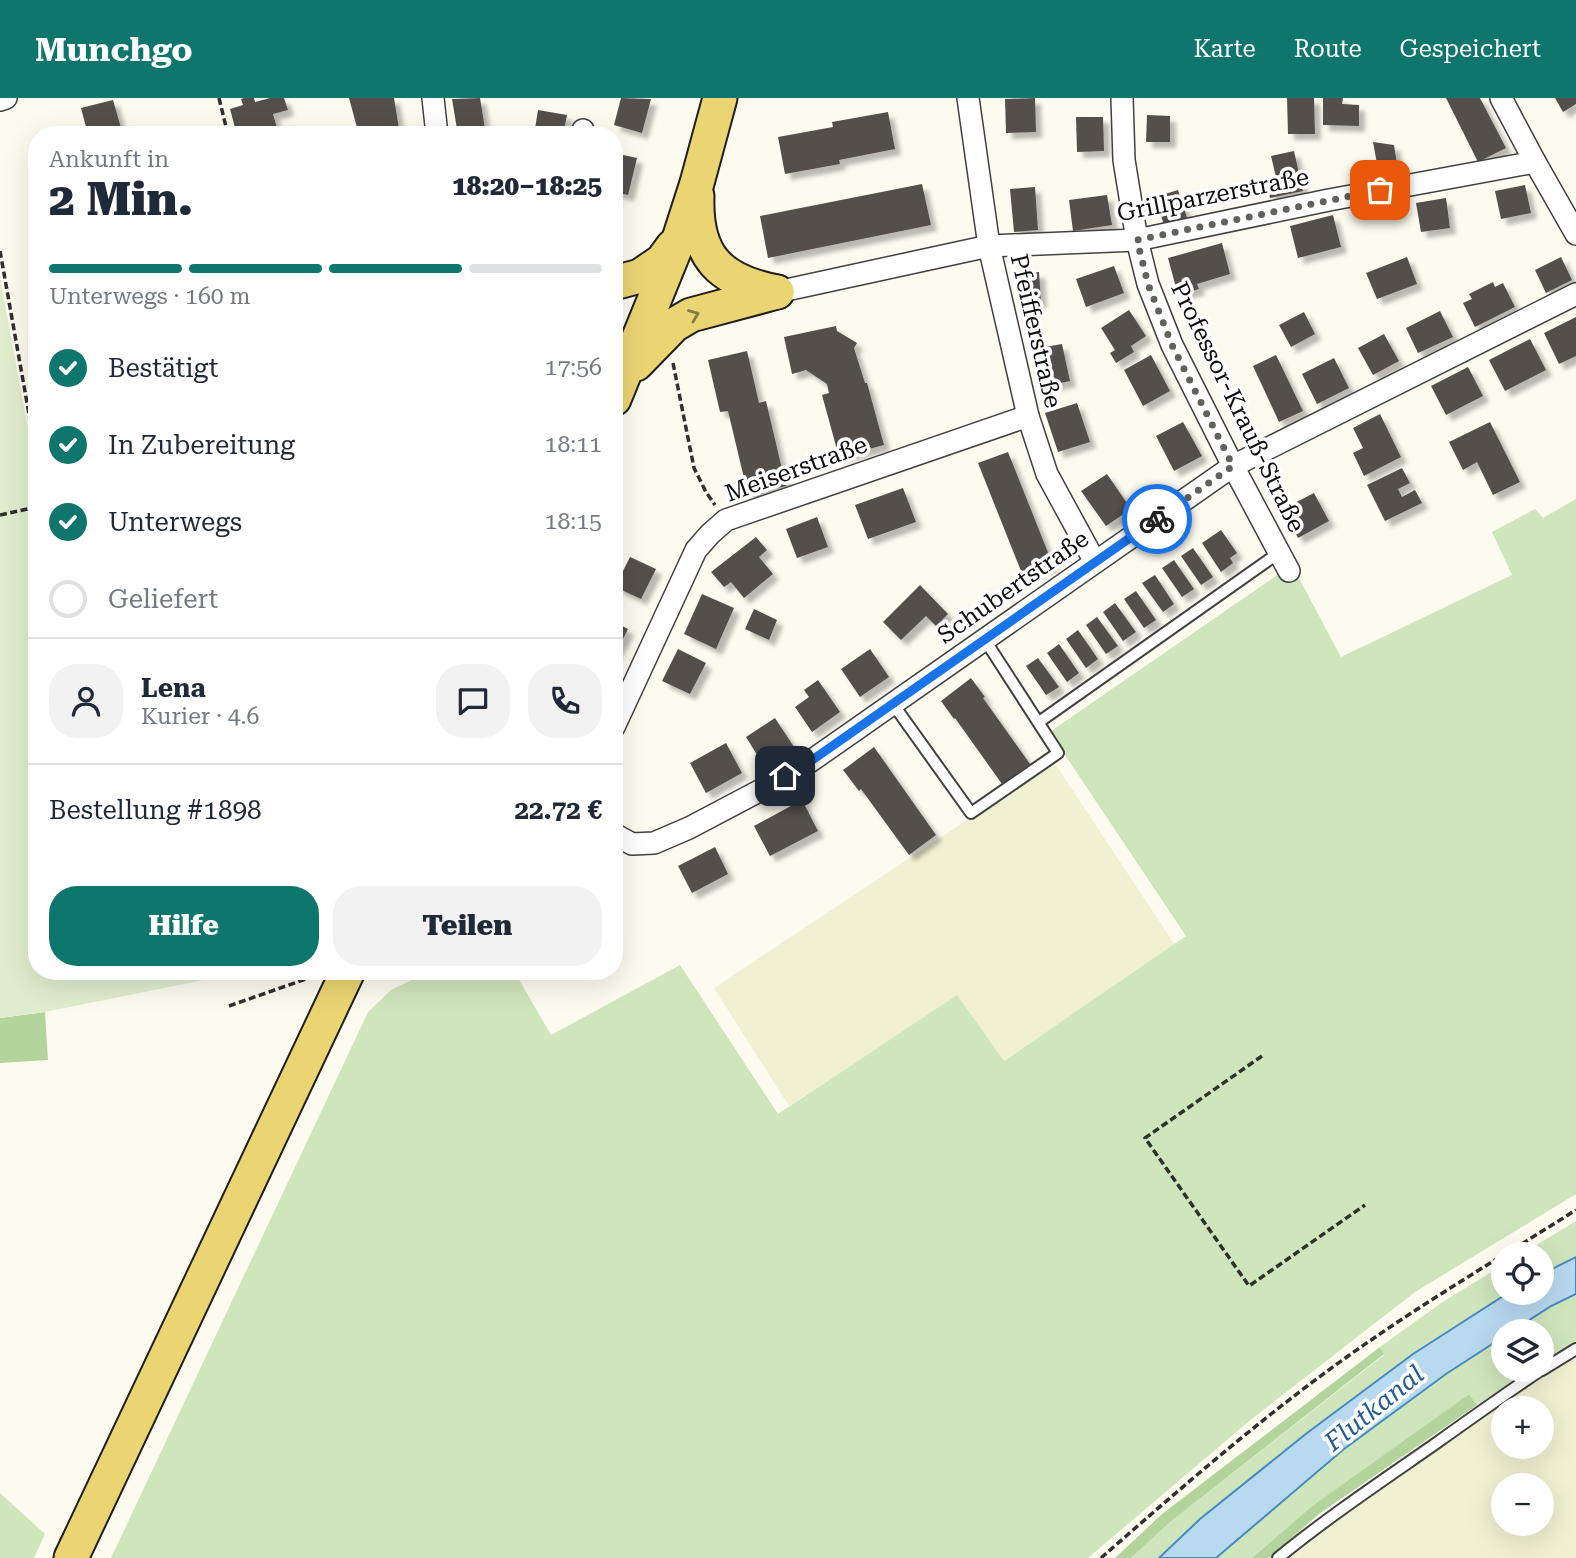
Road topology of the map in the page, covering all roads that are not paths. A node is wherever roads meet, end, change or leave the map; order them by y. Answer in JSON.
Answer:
{"nodes":[{"id":1,"x":6,"y":98,"type":"edge"},
{"id":2,"x":433,"y":98,"type":"edge"},
{"id":3,"x":720,"y":98,"type":"edge"},
{"id":4,"x":968,"y":98,"type":"edge"},
{"id":5,"x":1122,"y":98,"type":"edge"},
{"id":6,"x":1501,"y":98,"type":"edge"},
{"id":7,"x":0,"y":100,"type":"edge"},
{"id":8,"x":436,"y":126,"type":"edge"},
{"id":9,"x":1535,"y":162,"type":"junction"},
{"id":10,"x":697,"y":183,"type":"junction"},
{"id":11,"x":1576,"y":234,"type":"edge"},
{"id":12,"x":679,"y":239,"type":"junction"},
{"id":13,"x":1137,"y":240,"type":"junction"},
{"id":14,"x":989,"y":246,"type":"junction"},
{"id":15,"x":623,"y":281,"type":"edge"},
{"id":16,"x":777,"y":292,"type":"junction"},
{"id":17,"x":1576,"y":294,"type":"edge"},
{"id":18,"x":623,"y":379,"type":"edge"},
{"id":19,"x":623,"y":384,"type":"edge"},
{"id":20,"x":1028,"y":416,"type":"junction"},
{"id":21,"x":1233,"y":466,"type":"junction"},
{"id":22,"x":1280,"y":552,"type":"junction"},
{"id":23,"x":1095,"y":562,"type":"junction"},
{"id":24,"x":1289,"y":571,"type":"dead end"},
{"id":25,"x":985,"y":640,"type":"junction"},
{"id":26,"x":893,"y":704,"type":"junction"},
{"id":27,"x":623,"y":708,"type":"edge"},
{"id":28,"x":1039,"y":722,"type":"junction"},
{"id":29,"x":623,"y":839,"type":"edge"},
{"id":30,"x":332,"y":980,"type":"edge"},
{"id":31,"x":1576,"y":1349,"type":"edge"},
{"id":32,"x":1554,"y":1362,"type":"edge"},
{"id":33,"x":1523,"y":1382,"type":"edge"},
{"id":34,"x":71,"y":1558,"type":"edge"},
{"id":35,"x":1278,"y":1558,"type":"edge"}],
"edges":[{"from":1,"to":7,"type":"street"},
{"from":2,"to":8,"type":"street"},
{"from":3,"to":10,"type":"main road"},
{"from":4,"to":14,"type":"street","name":"Pfeifferstraße"},
{"from":5,"to":13,"type":"street","name":"Professor-Krauß-Straße"},
{"from":6,"to":9,"type":"street"},
{"from":9,"to":11,"type":"street"},
{"from":9,"to":13,"type":"street","name":"Grillparzerstraße"},
{"from":10,"to":12,"type":"main road"},
{"from":10,"to":16,"type":"main road"},
{"from":12,"to":15,"type":"main road"},
{"from":12,"to":18,"type":"main road"},
{"from":13,"to":14,"type":"street","name":"Grillparzerstraße"},
{"from":13,"to":21,"type":"street","name":"Professor-Krauß-Straße"},
{"from":14,"to":16,"type":"street","name":"Grillparzerstraße"},
{"from":14,"to":20,"type":"street","name":"Pfeifferstraße"},
{"from":19,"to":16,"type":"main road","one_way":true},
{"from":17,"to":21,"type":"street","name":"Schubertstraße"},
{"from":20,"to":23,"type":"street","name":"Pfeifferstraße"},
{"from":20,"to":27,"type":"street","name":"Meiserstraße"},
{"from":21,"to":22,"type":"street","name":"Professor-Krauß-Straße"},
{"from":21,"to":23,"type":"street","name":"Schubertstraße"},
{"from":22,"to":24,"type":"street","name":"Professor-Krauß-Straße"},
{"from":22,"to":28,"type":"lane"},
{"from":23,"to":25,"type":"street","name":"Schubertstraße"},
{"from":25,"to":26,"type":"street","name":"Schubertstraße"},
{"from":25,"to":28,"type":"lane"},
{"from":26,"to":28,"type":"lane"},
{"from":26,"to":29,"type":"street","name":"Schubertstraße"},
{"from":30,"to":34,"type":"main road"},
{"from":31,"to":32,"type":"lane"},
{"from":33,"to":35,"type":"lane"}]}
